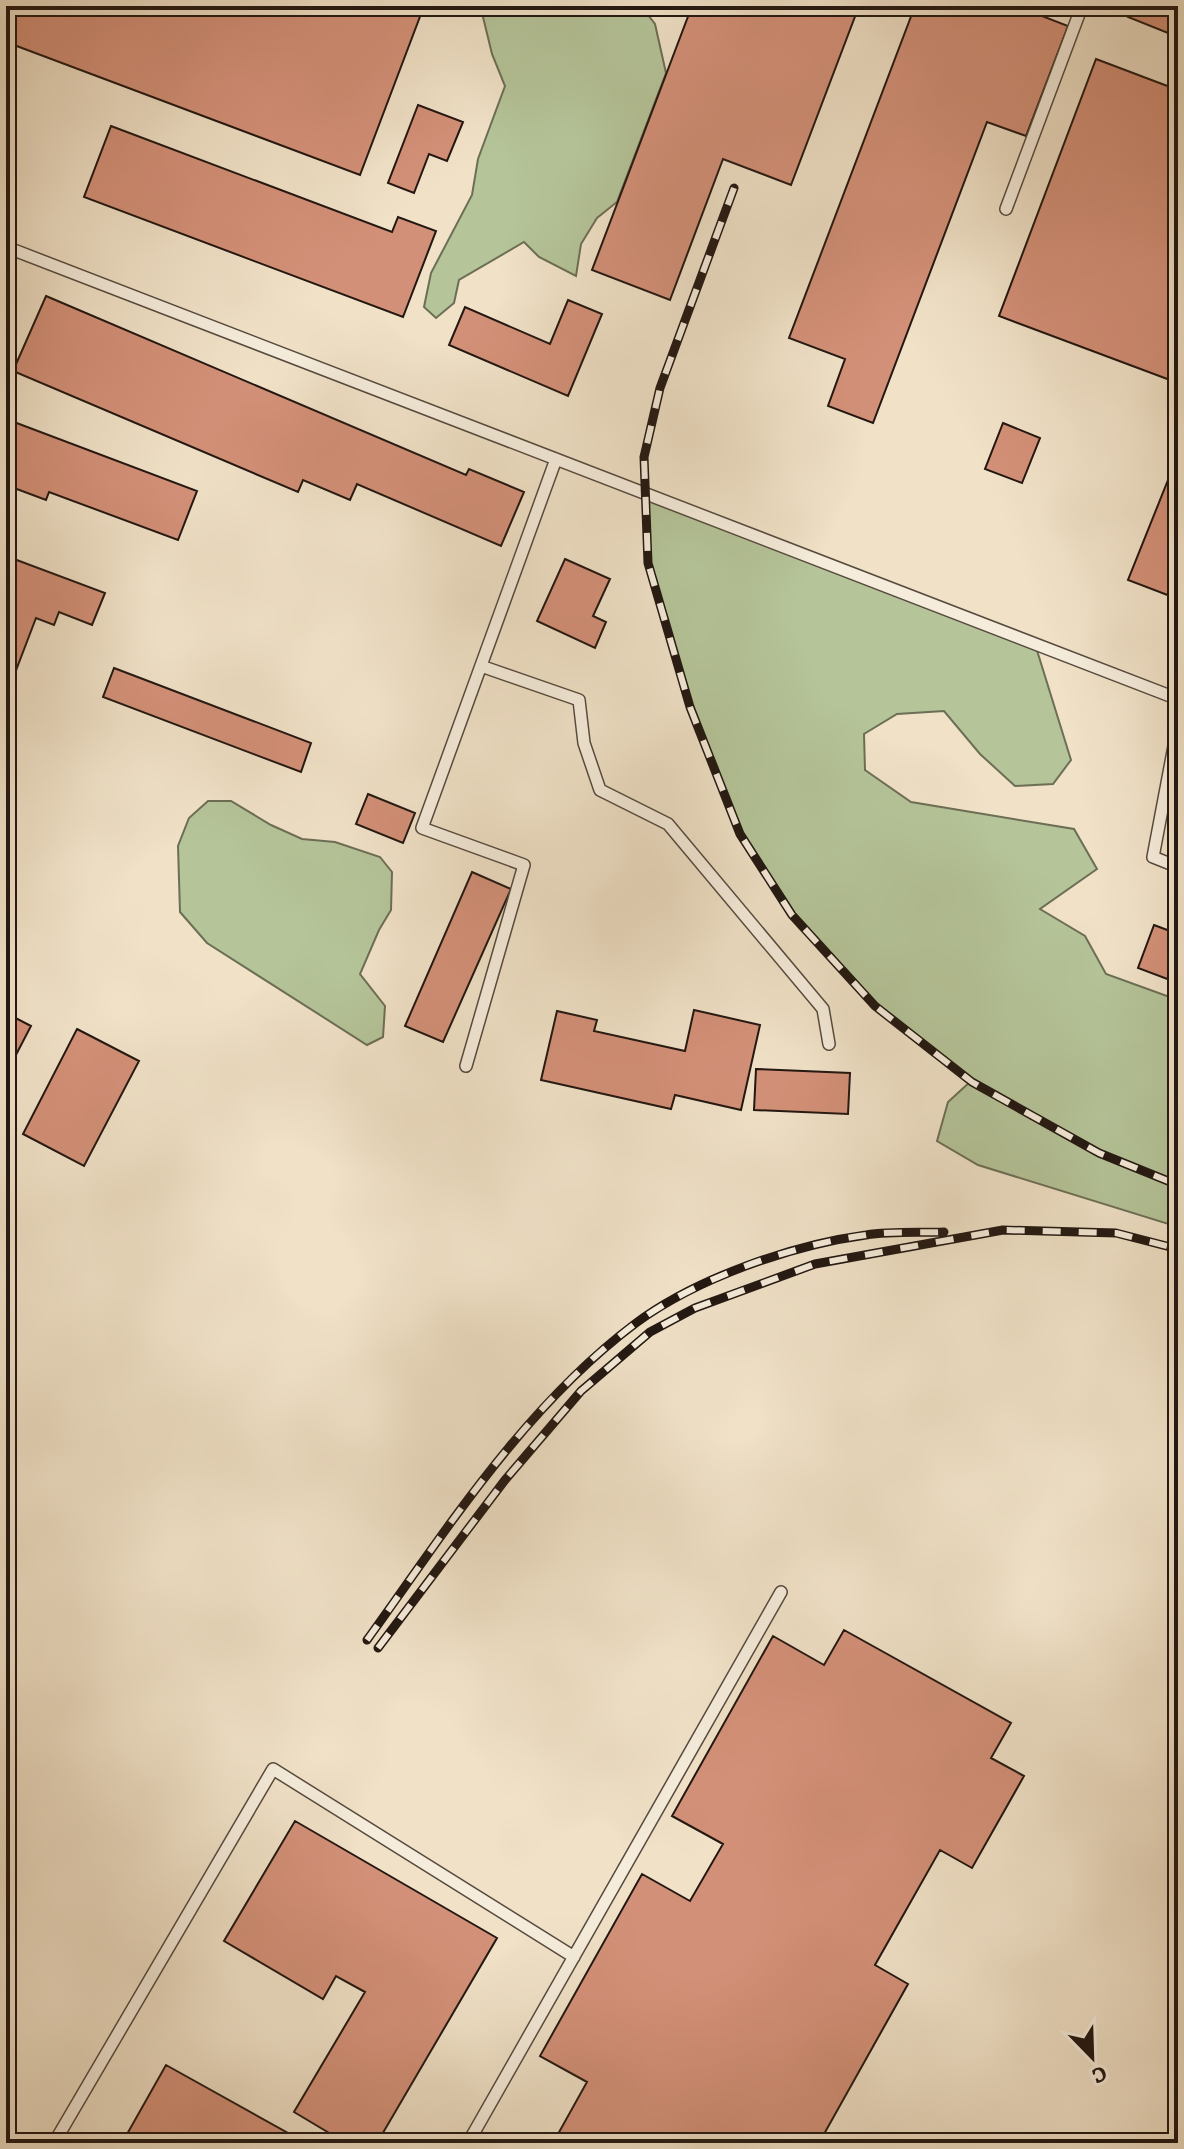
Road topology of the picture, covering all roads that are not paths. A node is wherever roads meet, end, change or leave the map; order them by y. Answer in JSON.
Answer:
{"nodes":[{"id":1,"x":1082,"y":6,"type":"edge"},
{"id":2,"x":1006,"y":209,"type":"dead end"},
{"id":3,"x":6,"y":247,"type":"edge"},
{"id":4,"x":556,"y":459,"type":"junction"},
{"id":5,"x":481,"y":666,"type":"junction"},
{"id":6,"x":1178,"y":699,"type":"edge"},
{"id":7,"x":1178,"y":725,"type":"edge"},
{"id":8,"x":1178,"y":867,"type":"edge"},
{"id":9,"x":829,"y":1044,"type":"dead end"},
{"id":10,"x":466,"y":1066,"type":"dead end"},
{"id":11,"x":781,"y":1592,"type":"dead end"},
{"id":12,"x":574,"y":1957,"type":"junction"},
{"id":13,"x":54,"y":2143,"type":"edge"},
{"id":14,"x":468,"y":2143,"type":"edge"}],
"edges":[{"from":1,"to":2,"type":"lane"},
{"from":3,"to":4,"type":"lane"},
{"from":4,"to":5,"type":"lane"},
{"from":4,"to":6,"type":"lane"},
{"from":5,"to":9,"type":"lane"},
{"from":5,"to":10,"type":"lane"},
{"from":7,"to":8,"type":"lane"},
{"from":11,"to":12,"type":"lane"},
{"from":12,"to":13,"type":"lane"},
{"from":12,"to":14,"type":"lane"}]}
